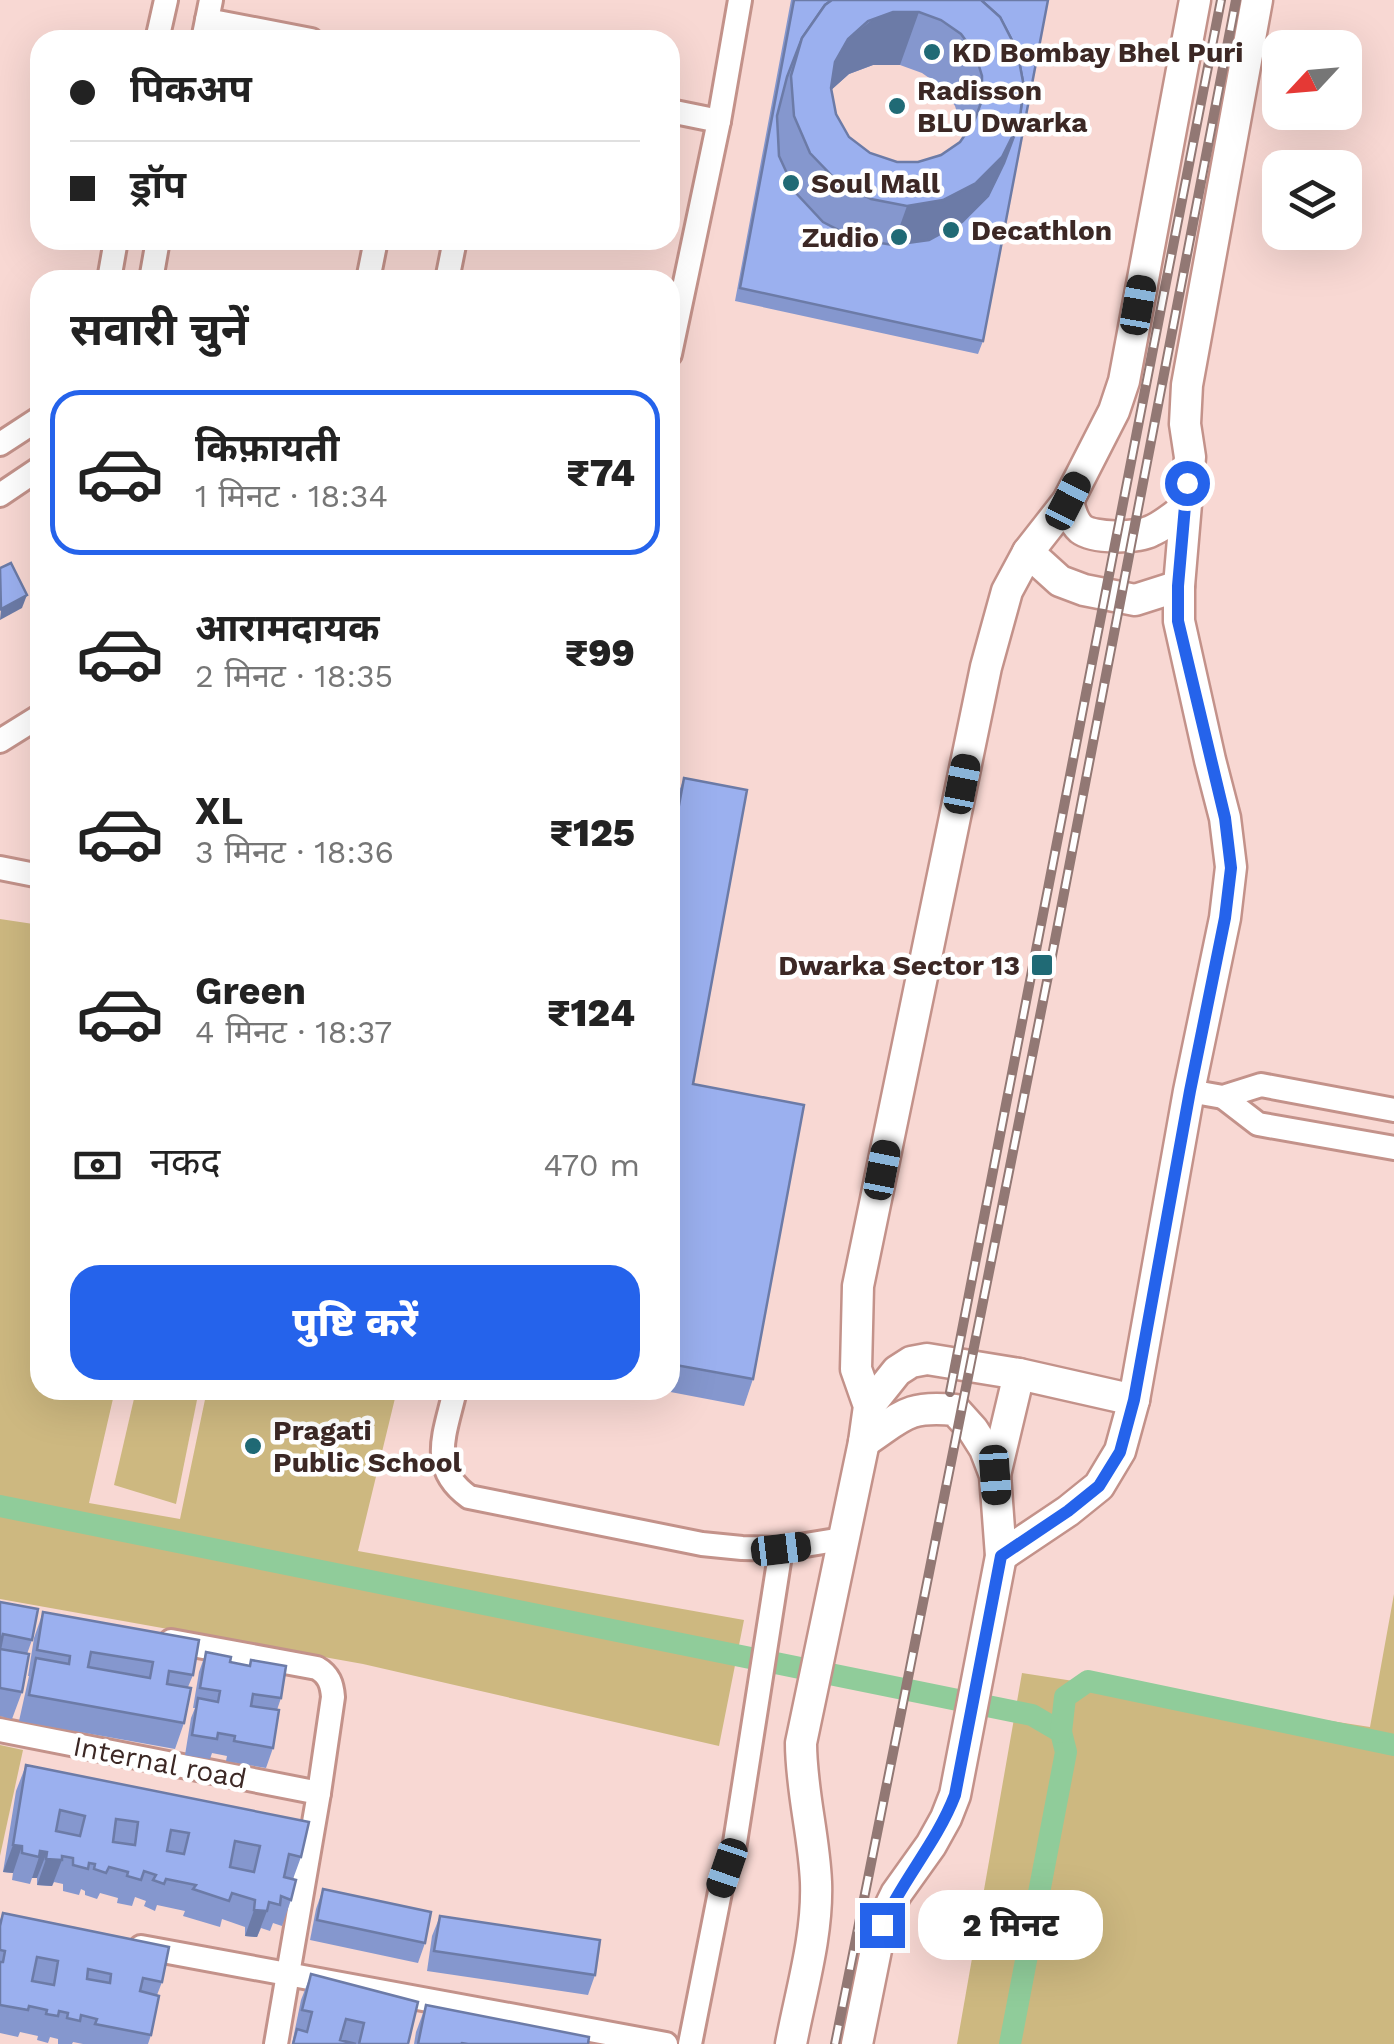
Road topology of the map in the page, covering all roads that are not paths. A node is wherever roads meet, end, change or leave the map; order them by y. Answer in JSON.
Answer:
{"nodes":[{"id":1,"x":166,"y":0,"type":"edge"},
{"id":2,"x":740,"y":0,"type":"edge"},
{"id":3,"x":1195,"y":0,"type":"edge"},
{"id":4,"x":1257,"y":0,"type":"edge"},
{"id":5,"x":207,"y":20,"type":"edge"},
{"id":6,"x":159,"y":30,"type":"edge"},
{"id":7,"x":260,"y":30,"type":"edge"},
{"id":8,"x":680,"y":113,"type":"edge"},
{"id":9,"x":719,"y":120,"type":"junction"},
{"id":10,"x":680,"y":306,"type":"edge"},
{"id":11,"x":30,"y":424,"type":"edge"},
{"id":12,"x":0,"y":444,"type":"edge"},
{"id":13,"x":30,"y":475,"type":"edge"},
{"id":14,"x":0,"y":495,"type":"edge"},
{"id":15,"x":1068,"y":501,"type":"junction"},
{"id":16,"x":1184,"y":509,"type":"junction"},
{"id":17,"x":1028,"y":552,"type":"junction"},
{"id":18,"x":1178,"y":586,"type":"junction"},
{"id":19,"x":30,"y":722,"type":"edge"},
{"id":20,"x":0,"y":741,"type":"edge"},
{"id":21,"x":0,"y":868,"type":"edge"},
{"id":22,"x":30,"y":874,"type":"edge"},
{"id":23,"x":1190,"y":1091,"type":"junction"},
{"id":24,"x":1223,"y":1097,"type":"junction"},
{"id":25,"x":1394,"y":1110,"type":"edge"},
{"id":26,"x":1394,"y":1148,"type":"edge"},
{"id":27,"x":1019,"y":1374,"type":"junction"},
{"id":28,"x":453,"y":1400,"type":"edge"},
{"id":29,"x":1134,"y":1400,"type":"junction"},
{"id":30,"x":869,"y":1406,"type":"junction"},
{"id":31,"x":864,"y":1442,"type":"junction"},
{"id":32,"x":995,"y":1475,"type":"junction"},
{"id":33,"x":842,"y":1539,"type":"junction"},
{"id":34,"x":781,"y":1549,"type":"junction"},
{"id":35,"x":1001,"y":1556,"type":"junction"},
{"id":36,"x":149,"y":1637,"type":"edge"},
{"id":37,"x":0,"y":1730,"type":"edge"},
{"id":38,"x":319,"y":1793,"type":"junction"},
{"id":39,"x":115,"y":1942,"type":"edge"},
{"id":40,"x":288,"y":1974,"type":"junction"},
{"id":41,"x":606,"y":2039,"type":"edge"},
{"id":42,"x":276,"y":2044,"type":"edge"},
{"id":43,"x":666,"y":2044,"type":"edge"},
{"id":44,"x":690,"y":2044,"type":"edge"},
{"id":45,"x":792,"y":2044,"type":"edge"},
{"id":46,"x":857,"y":2044,"type":"edge"}],
"edges":[{"from":1,"to":6,"type":"street"},
{"from":2,"to":9,"type":"street"},
{"from":3,"to":15,"type":"street"},
{"from":4,"to":16,"type":"street"},
{"from":5,"to":7,"type":"street"},
{"from":8,"to":9,"type":"street"},
{"from":9,"to":10,"type":"street"},
{"from":11,"to":12,"type":"street"},
{"from":13,"to":14,"type":"street"},
{"from":15,"to":16,"type":"street"},
{"from":15,"to":17,"type":"street"},
{"from":16,"to":18,"type":"street"},
{"from":17,"to":18,"type":"street"},
{"from":17,"to":30,"type":"street"},
{"from":18,"to":23,"type":"street"},
{"from":19,"to":20,"type":"street"},
{"from":21,"to":22,"type":"street"},
{"from":23,"to":24,"type":"street"},
{"from":23,"to":29,"type":"street"},
{"from":24,"to":25,"type":"street"},
{"from":24,"to":26,"type":"street"},
{"from":27,"to":29,"type":"street"},
{"from":27,"to":30,"type":"street"},
{"from":27,"to":32,"type":"street"},
{"from":28,"to":34,"type":"street"},
{"from":29,"to":35,"type":"street"},
{"from":30,"to":31,"type":"street"},
{"from":31,"to":32,"type":"street"},
{"from":31,"to":33,"type":"street"},
{"from":32,"to":35,"type":"street"},
{"from":33,"to":34,"type":"street"},
{"from":33,"to":45,"type":"street"},
{"from":34,"to":44,"type":"street"},
{"from":35,"to":46,"type":"street"},
{"from":36,"to":38,"type":"street"},
{"from":37,"to":38,"type":"street","name":"Internal road"},
{"from":38,"to":40,"type":"street"},
{"from":39,"to":40,"type":"street"},
{"from":40,"to":41,"type":"street"},
{"from":40,"to":42,"type":"street"},
{"from":41,"to":43,"type":"street"}]}
